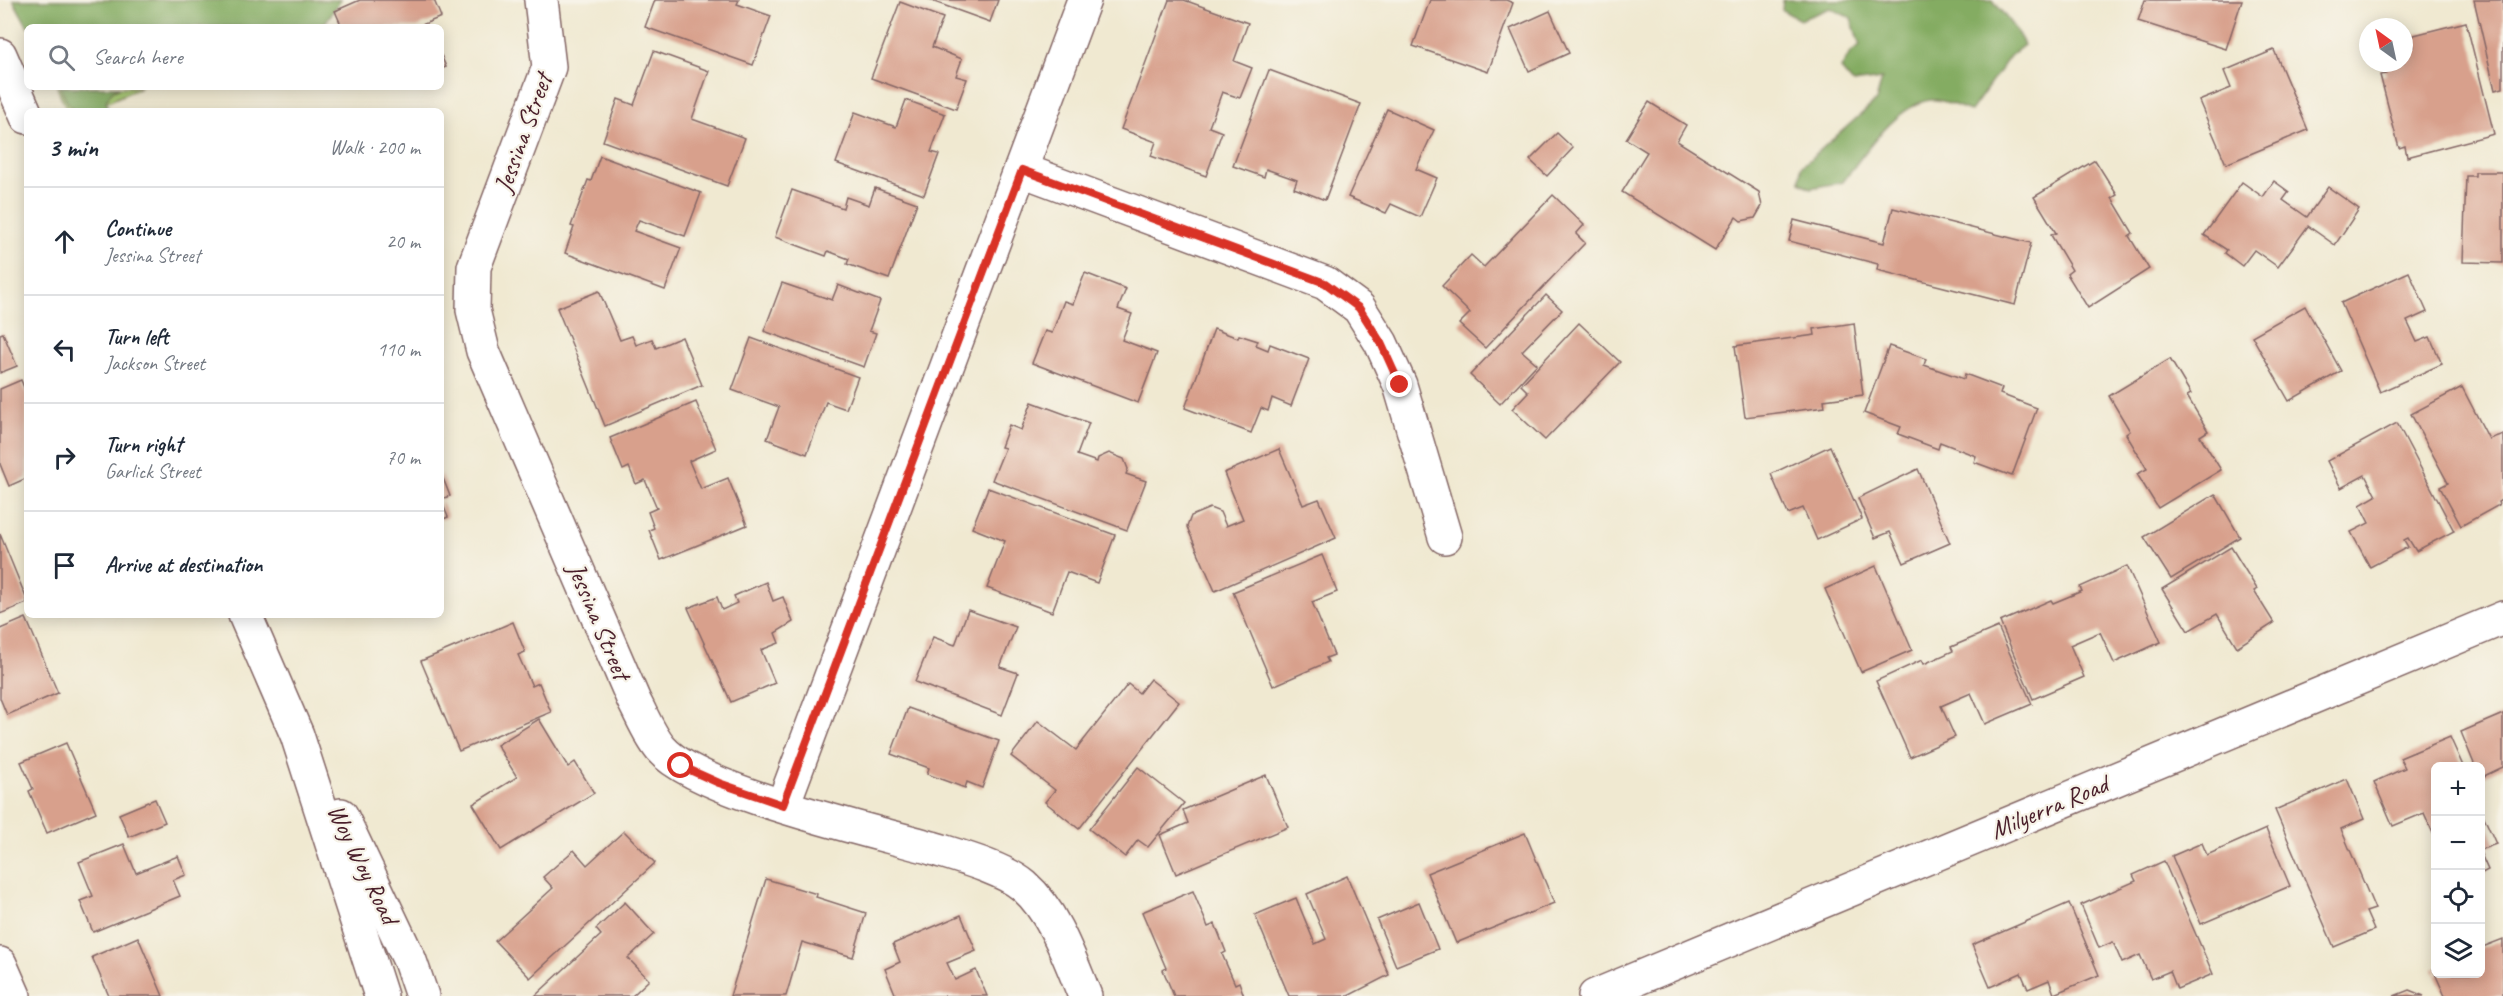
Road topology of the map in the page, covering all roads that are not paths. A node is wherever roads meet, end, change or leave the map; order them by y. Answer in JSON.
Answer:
{"nodes":[{"id":1,"x":542,"y":0,"type":"edge"},
{"id":2,"x":1084,"y":0,"type":"edge"},
{"id":3,"x":0,"y":54,"type":"edge"},
{"id":4,"x":24,"y":110,"type":"edge"},
{"id":5,"x":1022,"y":170,"type":"junction"},
{"id":6,"x":1445,"y":537,"type":"dead end"},
{"id":7,"x":246,"y":618,"type":"edge"},
{"id":8,"x":2503,"y":618,"type":"edge"},
{"id":9,"x":297,"y":735,"type":"junction"},
{"id":10,"x":783,"y":805,"type":"junction"},
{"id":11,"x":0,"y":964,"type":"edge"},
{"id":12,"x":14,"y":996,"type":"edge"},
{"id":13,"x":381,"y":996,"type":"edge"},
{"id":14,"x":422,"y":996,"type":"edge"},
{"id":15,"x":1085,"y":996,"type":"edge"},
{"id":16,"x":1595,"y":996,"type":"edge"}],
"edges":[{"from":1,"to":10,"type":"street","name":"Jessina Street"},
{"from":2,"to":5,"type":"street"},
{"from":3,"to":4,"type":"street"},
{"from":5,"to":6,"type":"street"},
{"from":5,"to":10,"type":"street"},
{"from":7,"to":9,"type":"street","name":"Woy Woy Road"},
{"from":8,"to":16,"type":"street","name":"Milyerra Road"},
{"from":9,"to":13,"type":"street","name":"Woy Woy Road"},
{"from":9,"to":14,"type":"street","name":"Woy Woy Road"},
{"from":10,"to":15,"type":"street","name":"Jessina Street"},
{"from":11,"to":12,"type":"street"}]}
